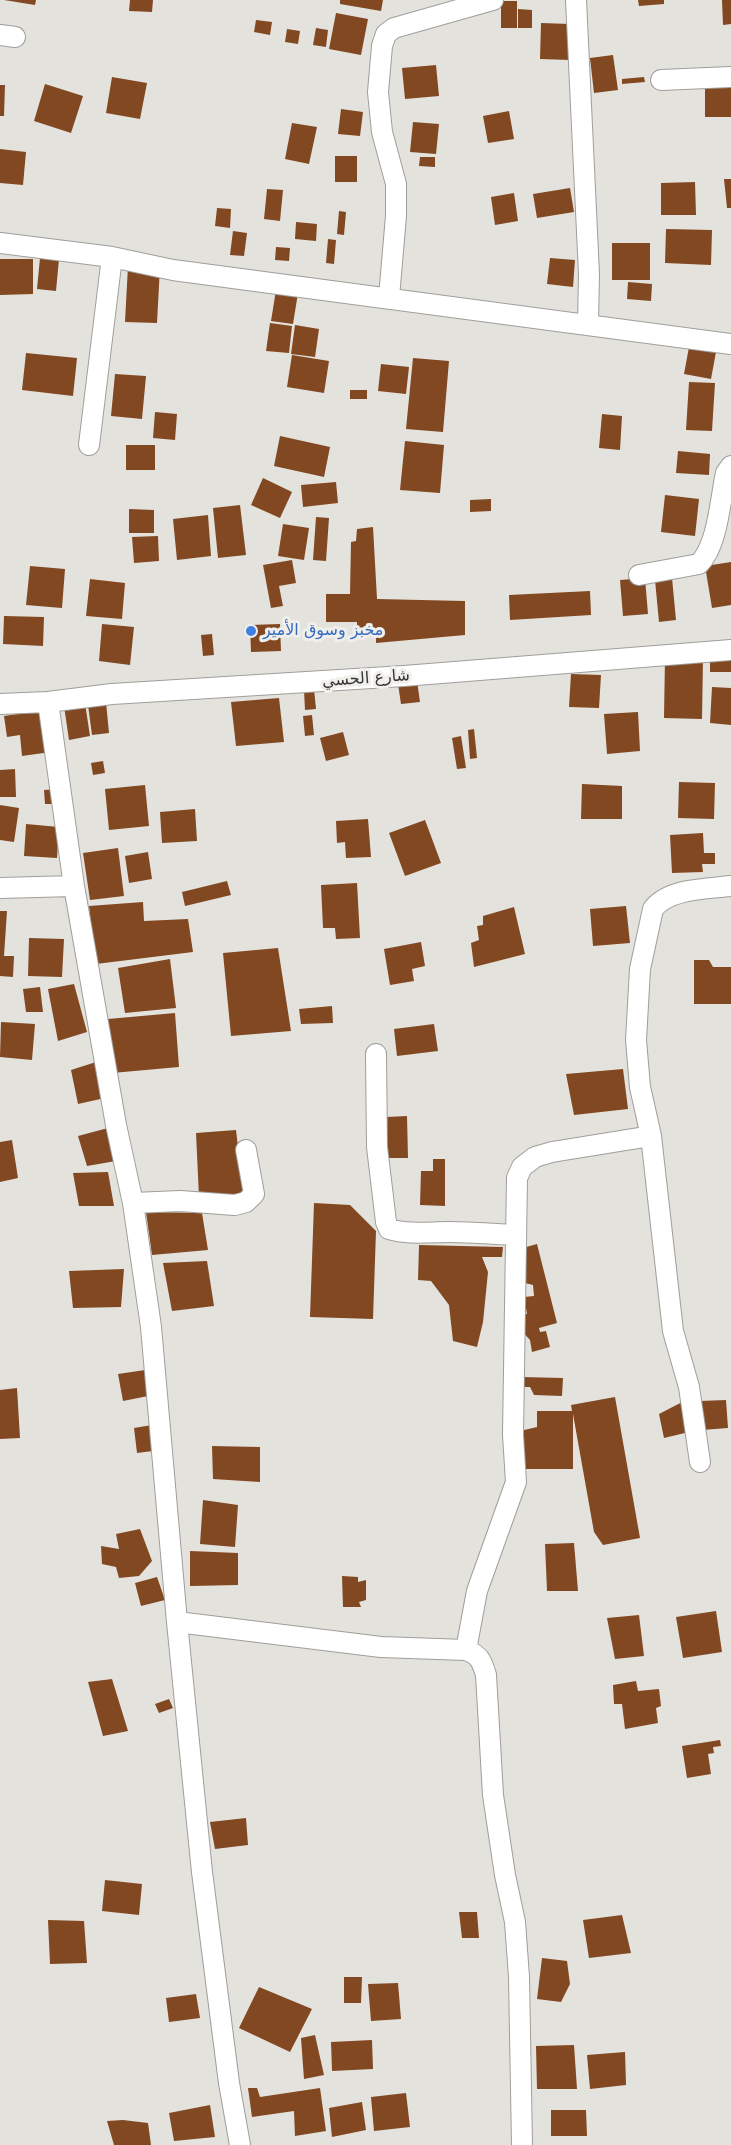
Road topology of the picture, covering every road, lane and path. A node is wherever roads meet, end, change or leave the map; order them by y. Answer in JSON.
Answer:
{"nodes":[{"id":1,"x":493,"y":0,"type":"edge"},
{"id":2,"x":576,"y":0,"type":"edge"},
{"id":3,"x":731,"y":77,"type":"edge"},
{"id":4,"x":661,"y":80,"type":"dead end"},
{"id":5,"x":0,"y":243,"type":"edge"},
{"id":6,"x":112,"y":257,"type":"junction"},
{"id":7,"x":389,"y":297,"type":"junction"},
{"id":8,"x":588,"y":323,"type":"junction"},
{"id":9,"x":731,"y":344,"type":"edge"},
{"id":10,"x":89,"y":445,"type":"dead end"},
{"id":11,"x":731,"y":466,"type":"edge"},
{"id":12,"x":639,"y":575,"type":"dead end"},
{"id":13,"x":731,"y":650,"type":"edge"},
{"id":14,"x":48,"y":702,"type":"junction"},
{"id":15,"x":0,"y":704,"type":"edge"},
{"id":16,"x":74,"y":886,"type":"junction"},
{"id":17,"x":731,"y":886,"type":"edge"},
{"id":18,"x":0,"y":888,"type":"edge"},
{"id":19,"x":376,"y":1054,"type":"dead end"},
{"id":20,"x":651,"y":1136,"type":"junction"},
{"id":21,"x":246,"y":1150,"type":"dead end"},
{"id":22,"x":134,"y":1203,"type":"junction"},
{"id":23,"x":515,"y":1235,"type":"junction"},
{"id":24,"x":700,"y":1462,"type":"dead end"},
{"id":25,"x":177,"y":1622,"type":"junction"},
{"id":26,"x":466,"y":1650,"type":"junction"},
{"id":27,"x":240,"y":2145,"type":"edge"},
{"id":28,"x":522,"y":2145,"type":"edge"}],
"edges":[{"from":1,"to":7,"type":"street"},
{"from":2,"to":8,"type":"street"},
{"from":3,"to":4,"type":"street"},
{"from":5,"to":6,"type":"street"},
{"from":6,"to":7,"type":"street"},
{"from":6,"to":10,"type":"street"},
{"from":7,"to":8,"type":"street"},
{"from":8,"to":9,"type":"street"},
{"from":11,"to":12,"type":"street"},
{"from":13,"to":14,"type":"street","name":"شارع الحسي"},
{"from":14,"to":15,"type":"street","name":"شارع الحسي"},
{"from":14,"to":16,"type":"street"},
{"from":16,"to":18,"type":"street"},
{"from":16,"to":22,"type":"street"},
{"from":17,"to":20,"type":"street"},
{"from":19,"to":23,"type":"street"},
{"from":20,"to":23,"type":"street"},
{"from":20,"to":24,"type":"street"},
{"from":21,"to":22,"type":"street"},
{"from":22,"to":25,"type":"street"},
{"from":23,"to":26,"type":"street"},
{"from":25,"to":26,"type":"street"},
{"from":25,"to":27,"type":"street"},
{"from":26,"to":28,"type":"street"}]}
